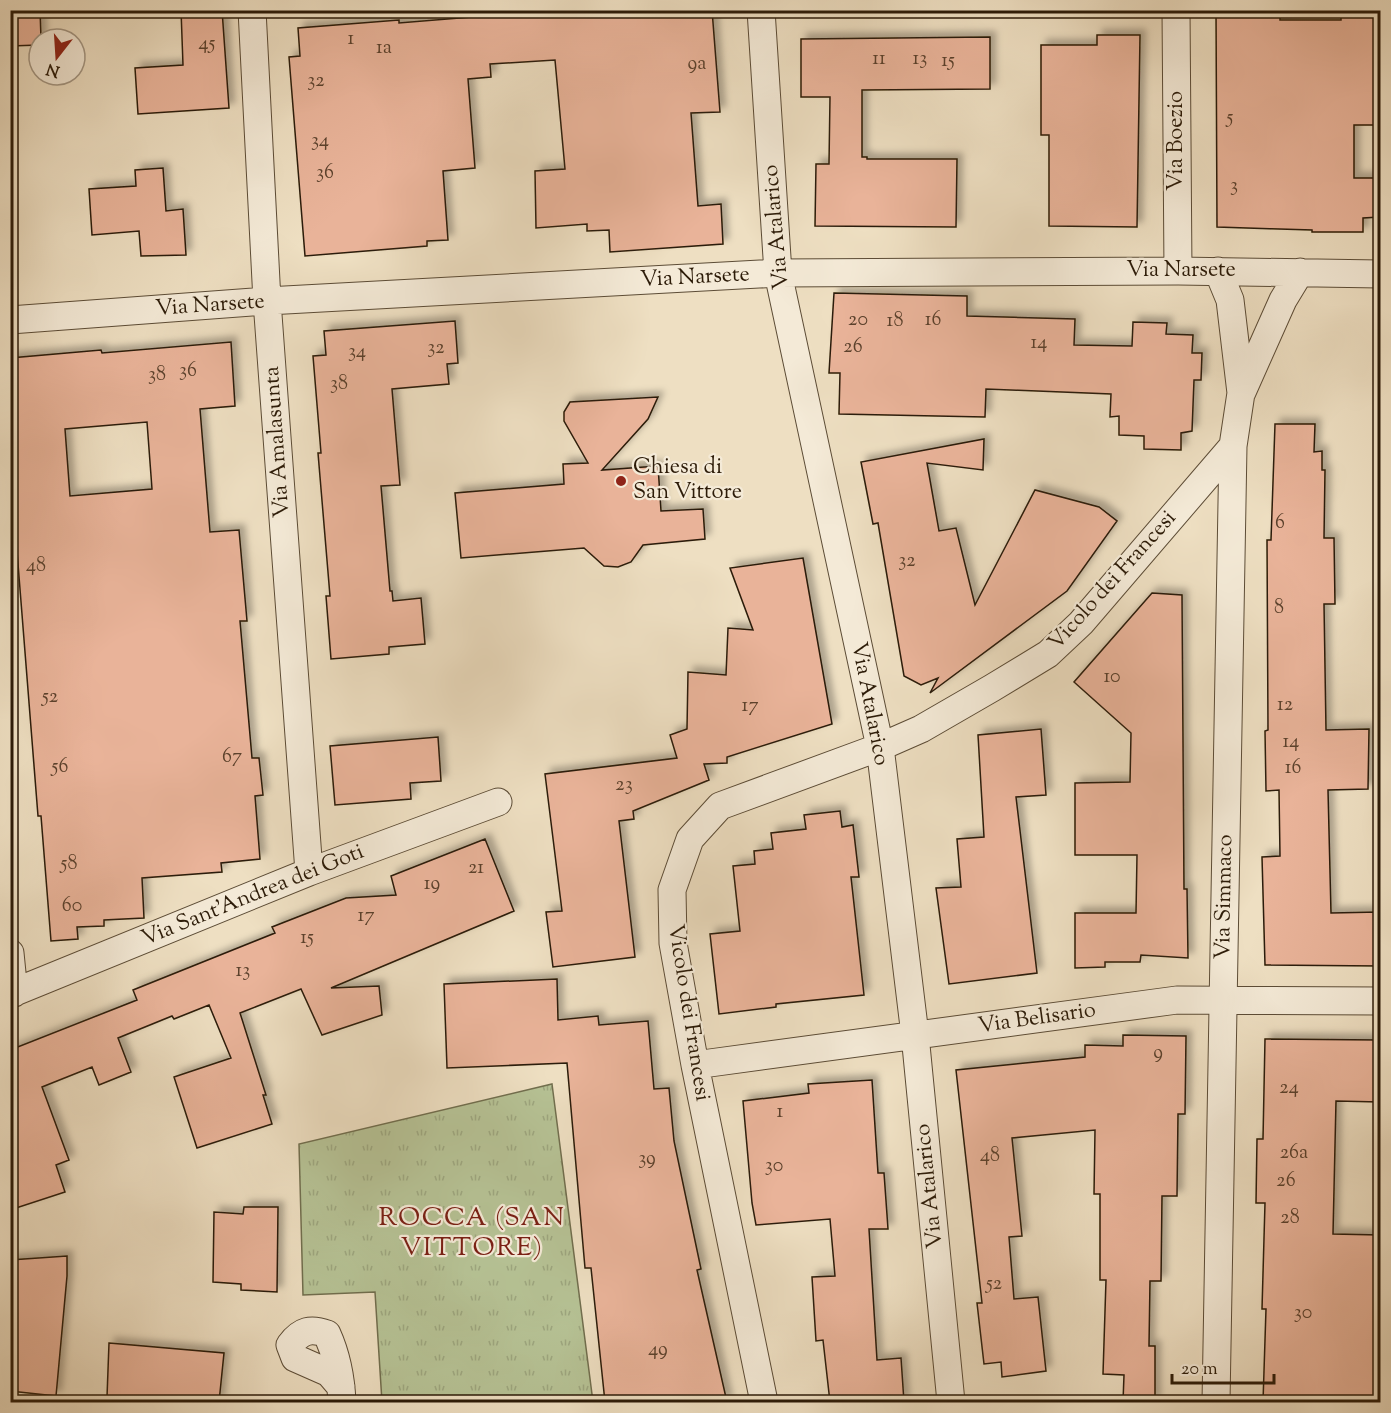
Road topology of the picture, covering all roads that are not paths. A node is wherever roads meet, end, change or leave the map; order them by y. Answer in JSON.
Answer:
{"nodes":[{"id":1,"x":252,"y":10,"type":"edge"},
{"id":2,"x":761,"y":10,"type":"edge"},
{"id":3,"x":1176,"y":10,"type":"edge"},
{"id":4,"x":1178,"y":271,"type":"junction"},
{"id":5,"x":1218,"y":271,"type":"junction"},
{"id":6,"x":1300,"y":272,"type":"junction"},
{"id":7,"x":778,"y":273,"type":"junction"},
{"id":8,"x":1380,"y":274,"type":"edge"},
{"id":9,"x":267,"y":301,"type":"junction"},
{"id":10,"x":10,"y":320,"type":"edge"},
{"id":11,"x":1241,"y":393,"type":"junction"},
{"id":12,"x":1233,"y":446,"type":"junction"},
{"id":13,"x":879,"y":747,"type":"junction"},
{"id":14,"x":498,"y":802,"type":"dead end"},
{"id":15,"x":309,"y":872,"type":"junction"},
{"id":16,"x":10,"y":953,"type":"edge"},
{"id":17,"x":12,"y":993,"type":"edge"},
{"id":18,"x":1223,"y":1000,"type":"junction"},
{"id":19,"x":1380,"y":1001,"type":"edge"},
{"id":20,"x":915,"y":1035,"type":"junction"},
{"id":21,"x":695,"y":1065,"type":"junction"},
{"id":22,"x":764,"y":1402,"type":"edge"},
{"id":23,"x":951,"y":1402,"type":"edge"},
{"id":24,"x":1216,"y":1402,"type":"edge"}],
"edges":[{"from":1,"to":9,"type":"street","name":"Via Amalasunta"},
{"from":2,"to":7,"type":"street","name":"Via Atalarico"},
{"from":3,"to":4,"type":"street","name":"Via Boezio"},
{"from":4,"to":5,"type":"street","name":"Via Narsete"},
{"from":4,"to":7,"type":"street","name":"Via Narsete"},
{"from":5,"to":6,"type":"street","name":"Via Narsete"},
{"from":5,"to":11,"type":"street","name":"Via Simmaco"},
{"from":6,"to":8,"type":"street","name":"Via Narsete"},
{"from":6,"to":11,"type":"street","name":"Via Simmaco"},
{"from":7,"to":9,"type":"street","name":"Via Narsete"},
{"from":7,"to":13,"type":"street","name":"Via Atalarico"},
{"from":9,"to":10,"type":"street","name":"Via Narsete"},
{"from":9,"to":15,"type":"street","name":"Via Amalasunta"},
{"from":11,"to":12,"type":"street","name":"Via Simmaco"},
{"from":12,"to":13,"type":"street","name":"Vicolo dei Francesi"},
{"from":12,"to":18,"type":"street","name":"Via Simmaco"},
{"from":13,"to":20,"type":"street","name":"Via Atalarico"},
{"from":13,"to":21,"type":"street","name":"Vicolo dei Francesi"},
{"from":14,"to":15,"type":"street","name":"Via Sant'Andrea dei Goti"},
{"from":15,"to":17,"type":"street","name":"Via Sant'Andrea dei Goti"},
{"from":16,"to":17,"type":"street"},
{"from":18,"to":19,"type":"street","name":"Via Belisario"},
{"from":18,"to":20,"type":"street","name":"Via Belisario"},
{"from":18,"to":24,"type":"street","name":"Via Simmaco"},
{"from":20,"to":21,"type":"street","name":"Via Belisario"},
{"from":20,"to":23,"type":"street","name":"Via Atalarico"},
{"from":21,"to":22,"type":"street","name":"Vicolo dei Francesi"}]}
